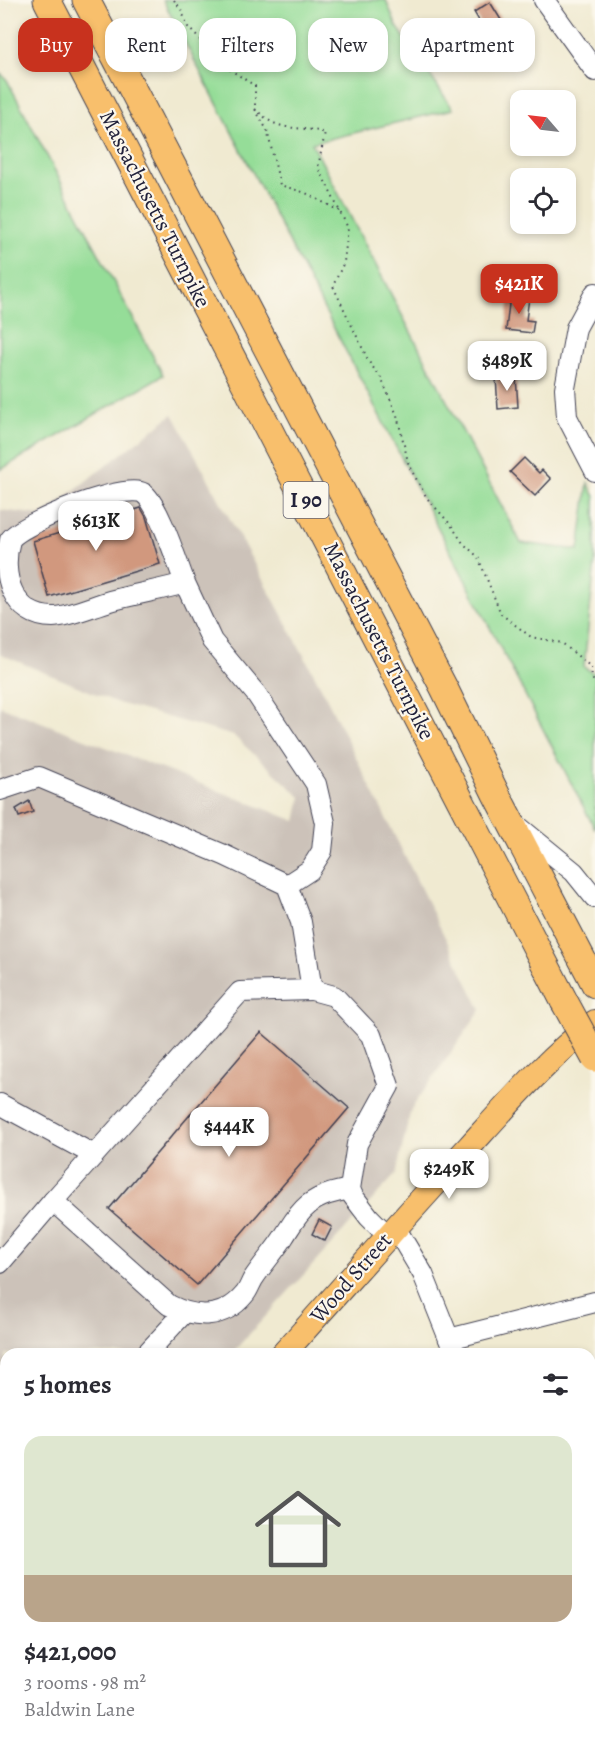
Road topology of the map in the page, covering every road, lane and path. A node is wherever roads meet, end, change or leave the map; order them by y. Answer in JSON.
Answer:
{"nodes":[{"id":1,"x":47,"y":0,"type":"edge"},
{"id":2,"x":86,"y":0,"type":"edge"},
{"id":3,"x":174,"y":0,"type":"edge"},
{"id":4,"x":544,"y":0,"type":"edge"},
{"id":5,"x":595,"y":71,"type":"edge"},
{"id":6,"x":255,"y":109,"type":"junction"},
{"id":7,"x":341,"y":212,"type":"junction"},
{"id":8,"x":595,"y":293,"type":"edge"},
{"id":9,"x":595,"y":471,"type":"edge"},
{"id":10,"x":185,"y":583,"type":"junction"},
{"id":11,"x":595,"y":684,"type":"edge"},
{"id":12,"x":0,"y":790,"type":"edge"},
{"id":13,"x":508,"y":818,"type":"junction"},
{"id":14,"x":287,"y":885,"type":"junction"},
{"id":15,"x":595,"y":898,"type":"edge"},
{"id":16,"x":594,"y":982,"type":"edge"},
{"id":17,"x":312,"y":990,"type":"junction"},
{"id":18,"x":595,"y":1022,"type":"edge"},
{"id":19,"x":595,"y":1058,"type":"edge"},
{"id":20,"x":0,"y":1104,"type":"edge"},
{"id":21,"x":94,"y":1155,"type":"junction"},
{"id":22,"x":350,"y":1189,"type":"junction"},
{"id":23,"x":53,"y":1201,"type":"junction"},
{"id":24,"x":392,"y":1231,"type":"junction"},
{"id":25,"x":0,"y":1263,"type":"edge"},
{"id":26,"x":595,"y":1302,"type":"edge"},
{"id":27,"x":184,"y":1313,"type":"junction"},
{"id":28,"x":452,"y":1347,"type":"edge"},
{"id":29,"x":152,"y":1348,"type":"edge"},
{"id":30,"x":288,"y":1348,"type":"edge"}],
"edges":[{"from":1,"to":19,"type":"highway","name":"Massachusetts Turnpike","number":"I 90","bridge":true},
{"from":2,"to":13,"type":"highway","name":"Massachusetts Turnpike","number":"I 90"},
{"from":3,"to":6,"type":"path"},
{"from":4,"to":5,"type":"street"},
{"from":6,"to":7,"type":"path"},
{"from":6,"to":7,"type":"path"},
{"from":7,"to":11,"type":"path"},
{"from":8,"to":9,"type":"street"},
{"from":10,"to":10,"type":"street"},
{"from":10,"to":14,"type":"street"},
{"from":12,"to":14,"type":"street"},
{"from":13,"to":15,"type":"street"},
{"from":13,"to":16,"type":"highway","name":"Massachusetts Turnpike","number":"I 90"},
{"from":14,"to":17,"type":"street"},
{"from":17,"to":21,"type":"street"},
{"from":17,"to":22,"type":"street"},
{"from":18,"to":24,"type":"main road","name":"Wood Street"},
{"from":20,"to":21,"type":"street"},
{"from":21,"to":23,"type":"street"},
{"from":22,"to":24,"type":"street"},
{"from":22,"to":27,"type":"street"},
{"from":23,"to":25,"type":"street"},
{"from":23,"to":27,"type":"street"},
{"from":24,"to":28,"type":"street"},
{"from":24,"to":30,"type":"main road","name":"Wood Street"},
{"from":26,"to":28,"type":"street"},
{"from":27,"to":29,"type":"street"}]}
